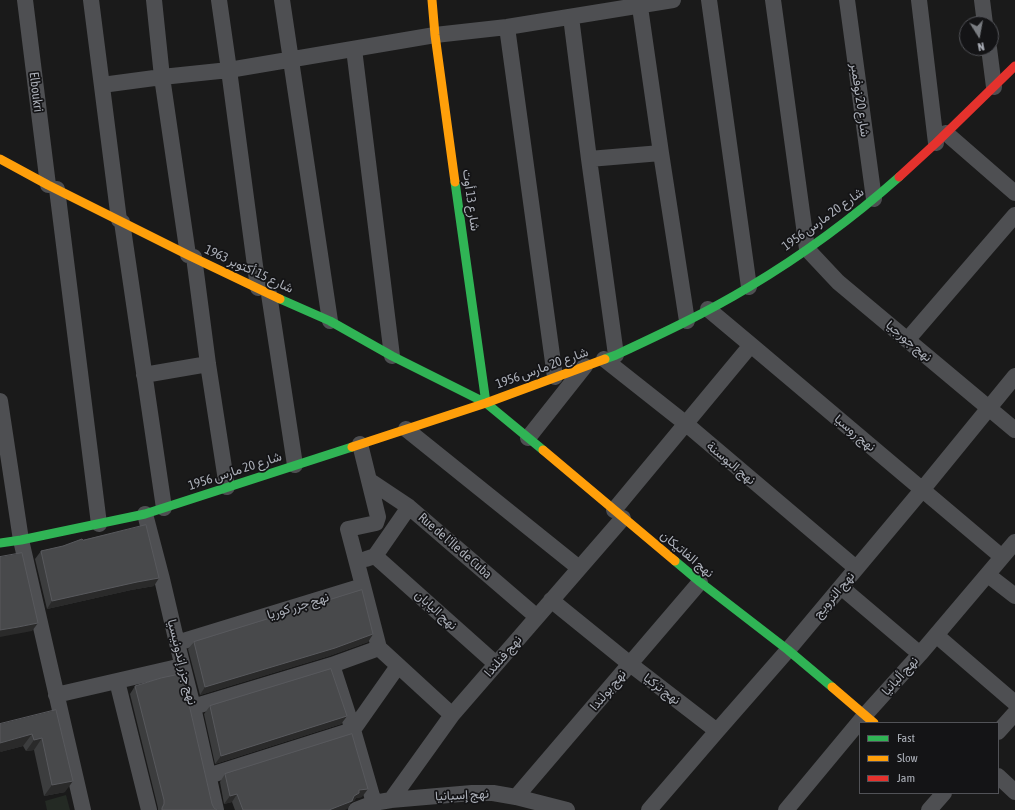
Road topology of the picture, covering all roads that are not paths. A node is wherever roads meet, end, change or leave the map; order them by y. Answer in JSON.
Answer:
{"nodes":[{"id":1,"x":24,"y":0,"type":"edge"},
{"id":2,"x":91,"y":0,"type":"edge"},
{"id":3,"x":154,"y":0,"type":"edge"},
{"id":4,"x":218,"y":0,"type":"edge"},
{"id":5,"x":282,"y":0,"type":"edge"},
{"id":6,"x":432,"y":0,"type":"edge"},
{"id":7,"x":673,"y":0,"type":"edge"},
{"id":8,"x":709,"y":0,"type":"edge"},
{"id":9,"x":773,"y":0,"type":"edge"},
{"id":10,"x":847,"y":0,"type":"edge"},
{"id":11,"x":918,"y":0,"type":"edge"},
{"id":12,"x":982,"y":0,"type":"edge"},
{"id":13,"x":640,"y":3,"type":"edge"},
{"id":14,"x":984,"y":16,"type":"edge"},
{"id":15,"x":571,"y":17,"type":"junction"},
{"id":16,"x":507,"y":27,"type":"junction"},
{"id":17,"x":436,"y":35,"type":"junction"},
{"id":18,"x":354,"y":49,"type":"junction"},
{"id":19,"x":989,"y":56,"type":"edge"},
{"id":20,"x":292,"y":60,"type":"junction"},
{"id":21,"x":1015,"y":66,"type":"edge"},
{"id":22,"x":229,"y":70,"type":"junction"},
{"id":23,"x":162,"y":77,"type":"junction"},
{"id":24,"x":102,"y":85,"type":"junction"},
{"id":25,"x":994,"y":87,"type":"junction"},
{"id":26,"x":941,"y":138,"type":"junction"},
{"id":27,"x":661,"y":153,"type":"junction"},
{"id":28,"x":0,"y":159,"type":"edge"},
{"id":29,"x":589,"y":159,"type":"junction"},
{"id":30,"x":52,"y":187,"type":"junction"},
{"id":31,"x":1015,"y":193,"type":"edge"},
{"id":32,"x":874,"y":199,"type":"junction"},
{"id":33,"x":1015,"y":215,"type":"edge"},
{"id":34,"x":120,"y":221,"type":"junction"},
{"id":35,"x":807,"y":249,"type":"junction"},
{"id":36,"x":191,"y":256,"type":"junction"},
{"id":37,"x":749,"y":287,"type":"junction"},
{"id":38,"x":263,"y":291,"type":"junction"},
{"id":39,"x":708,"y":309,"type":"junction"},
{"id":40,"x":330,"y":321,"type":"junction"},
{"id":41,"x":687,"y":321,"type":"junction"},
{"id":42,"x":908,"y":339,"type":"junction"},
{"id":43,"x":751,"y":345,"type":"junction"},
{"id":44,"x":392,"y":356,"type":"junction"},
{"id":45,"x":610,"y":357,"type":"junction"},
{"id":46,"x":208,"y":364,"type":"junction"},
{"id":47,"x":585,"y":366,"type":"junction"},
{"id":48,"x":144,"y":375,"type":"junction"},
{"id":49,"x":1015,"y":376,"type":"edge"},
{"id":50,"x":555,"y":377,"type":"junction"},
{"id":51,"x":0,"y":401,"type":"edge"},
{"id":52,"x":486,"y":403,"type":"junction"},
{"id":53,"x":989,"y":408,"type":"junction"},
{"id":54,"x":685,"y":424,"type":"junction"},
{"id":55,"x":406,"y":428,"type":"junction"},
{"id":56,"x":1015,"y":430,"type":"edge"},
{"id":57,"x":2,"y":435,"type":"edge"},
{"id":58,"x":528,"y":438,"type":"junction"},
{"id":59,"x":360,"y":444,"type":"junction"},
{"id":60,"x":295,"y":465,"type":"junction"},
{"id":61,"x":370,"y":481,"type":"junction"},
{"id":62,"x":227,"y":487,"type":"junction"},
{"id":63,"x":922,"y":490,"type":"junction"},
{"id":64,"x":409,"y":507,"type":"junction"},
{"id":65,"x":164,"y":508,"type":"junction"},
{"id":66,"x":145,"y":514,"type":"junction"},
{"id":67,"x":618,"y":514,"type":"junction"},
{"id":68,"x":99,"y":524,"type":"junction"},
{"id":69,"x":21,"y":540,"type":"junction"},
{"id":70,"x":1015,"y":542,"type":"edge"},
{"id":71,"x":0,"y":543,"type":"edge"},
{"id":72,"x":375,"y":556,"type":"junction"},
{"id":73,"x":1002,"y":557,"type":"junction"},
{"id":74,"x":357,"y":563,"type":"junction"},
{"id":75,"x":579,"y":568,"type":"junction"},
{"id":76,"x":856,"y":568,"type":"junction"},
{"id":77,"x":988,"y":574,"type":"junction"},
{"id":78,"x":700,"y":582,"type":"junction"},
{"id":79,"x":363,"y":586,"type":"junction"},
{"id":80,"x":841,"y":587,"type":"junction"},
{"id":81,"x":1015,"y":596,"type":"edge"},
{"id":82,"x":551,"y":600,"type":"junction"},
{"id":83,"x":537,"y":617,"type":"junction"},
{"id":84,"x":936,"y":635,"type":"junction"},
{"id":85,"x":176,"y":643,"type":"junction"},
{"id":86,"x":379,"y":648,"type":"junction"},
{"id":87,"x":788,"y":650,"type":"junction"},
{"id":88,"x":920,"y":654,"type":"junction"},
{"id":89,"x":496,"y":664,"type":"junction"},
{"id":90,"x":630,"y":664,"type":"junction"},
{"id":91,"x":332,"y":665,"type":"junction"},
{"id":92,"x":182,"y":666,"type":"junction"},
{"id":93,"x":398,"y":666,"type":"junction"},
{"id":94,"x":117,"y":681,"type":"junction"},
{"id":95,"x":56,"y":695,"type":"junction"},
{"id":96,"x":1015,"y":703,"type":"edge"},
{"id":97,"x":193,"y":708,"type":"junction"},
{"id":98,"x":1015,"y":712,"type":"edge"},
{"id":99,"x":452,"y":715,"type":"junction"},
{"id":100,"x":870,"y":719,"type":"edge"},
{"id":101,"x":353,"y":730,"type":"junction"},
{"id":102,"x":717,"y":731,"type":"junction"},
{"id":103,"x":859,"y":731,"type":"edge"},
{"id":104,"x":999,"y":731,"type":"edge"},
{"id":105,"x":208,"y":776,"type":"junction"},
{"id":106,"x":999,"y":777,"type":"edge"},
{"id":107,"x":1015,"y":792,"type":"edge"},
{"id":108,"x":943,"y":794,"type":"edge"},
{"id":109,"x":516,"y":797,"type":"junction"},
{"id":110,"x":391,"y":800,"type":"junction"},
{"id":111,"x":374,"y":803,"type":"junction"},
{"id":112,"x":83,"y":810,"type":"edge"},
{"id":113,"x":148,"y":810,"type":"edge"},
{"id":114,"x":216,"y":810,"type":"edge"},
{"id":115,"x":356,"y":810,"type":"edge"},
{"id":116,"x":567,"y":810,"type":"edge"},
{"id":117,"x":649,"y":810,"type":"edge"},
{"id":118,"x":786,"y":810,"type":"edge"},
{"id":119,"x":929,"y":810,"type":"edge"}],
"edges":[{"from":1,"to":30,"type":"street","name":"Elboukri"},
{"from":2,"to":24,"type":"street"},
{"from":3,"to":23,"type":"street"},
{"from":4,"to":22,"type":"street"},
{"from":5,"to":20,"type":"street"},
{"from":6,"to":17,"type":"street","name":"شارع 13 أوت"},
{"from":7,"to":13,"type":"street"},
{"from":8,"to":37,"type":"street"},
{"from":9,"to":35,"type":"street"},
{"from":10,"to":32,"type":"street","name":"شارع 20 نوفمبر"},
{"from":11,"to":26,"type":"street"},
{"from":12,"to":14,"type":"street"},
{"from":13,"to":15,"type":"street"},
{"from":13,"to":27,"type":"street"},
{"from":15,"to":16,"type":"street"},
{"from":15,"to":29,"type":"street"},
{"from":16,"to":17,"type":"street"},
{"from":16,"to":50,"type":"street"},
{"from":17,"to":18,"type":"street"},
{"from":17,"to":52,"type":"street","name":"شارع 13 أوت"},
{"from":18,"to":20,"type":"street"},
{"from":18,"to":44,"type":"street"},
{"from":19,"to":25,"type":"street"},
{"from":20,"to":22,"type":"street"},
{"from":20,"to":40,"type":"street"},
{"from":21,"to":25,"type":"street","name":"شارع 20 مارس 1956"},
{"from":22,"to":23,"type":"street"},
{"from":22,"to":38,"type":"street"},
{"from":23,"to":24,"type":"street"},
{"from":23,"to":36,"type":"street"},
{"from":24,"to":34,"type":"street"},
{"from":25,"to":26,"type":"street","name":"شارع 20 مارس 1956"},
{"from":26,"to":31,"type":"street"},
{"from":26,"to":32,"type":"street","name":"شارع 20 مارس 1956"},
{"from":27,"to":29,"type":"street"},
{"from":27,"to":41,"type":"street"},
{"from":28,"to":30,"type":"street","name":"شارع 15 أكتوبر 1963"},
{"from":29,"to":45,"type":"street"},
{"from":30,"to":34,"type":"street","name":"شارع 15 أكتوبر 1963"},
{"from":30,"to":68,"type":"street","name":"Elboukri"},
{"from":32,"to":35,"type":"street","name":"شارع 20 مارس 1956"},
{"from":33,"to":42,"type":"street"},
{"from":34,"to":36,"type":"street","name":"شارع 15 أكتوبر 1963"},
{"from":34,"to":48,"type":"street"},
{"from":35,"to":37,"type":"street","name":"شارع 20 مارس 1956"},
{"from":35,"to":42,"type":"street","name":"نهج جورجيا"},
{"from":36,"to":38,"type":"street","name":"شارع 15 أكتوبر 1963"},
{"from":36,"to":46,"type":"street"},
{"from":37,"to":39,"type":"street","name":"شارع 20 مارس 1956"},
{"from":38,"to":40,"type":"street","name":"شارع 15 أكتوبر 1963"},
{"from":38,"to":60,"type":"street"},
{"from":39,"to":41,"type":"street","name":"شارع 20 مارس 1956"},
{"from":39,"to":43,"type":"street","name":"نهج روسيا"},
{"from":40,"to":44,"type":"street","name":"شارع 15 أكتوبر 1963"},
{"from":41,"to":45,"type":"street","name":"شارع 20 مارس 1956"},
{"from":42,"to":53,"type":"street","name":"نهج جورجيا"},
{"from":43,"to":54,"type":"street","name":"نهج فنلندا"},
{"from":43,"to":63,"type":"street","name":"نهج روسيا"},
{"from":44,"to":52,"type":"street","name":"شارع 15 أكتوبر 1963"},
{"from":45,"to":47,"type":"street","name":"شارع 20 مارس 1956"},
{"from":45,"to":54,"type":"street","name":"نهج البوسنة"},
{"from":46,"to":48,"type":"street"},
{"from":46,"to":62,"type":"street"},
{"from":47,"to":50,"type":"street","name":"شارع 20 مارس 1956"},
{"from":47,"to":58,"type":"street"},
{"from":48,"to":65,"type":"street"},
{"from":49,"to":53,"type":"street","name":"نهج النرويج"},
{"from":50,"to":52,"type":"street","name":"شارع 20 مارس 1956"},
{"from":51,"to":57,"type":"street"},
{"from":52,"to":55,"type":"street","name":"شارع 20 مارس 1956"},
{"from":52,"to":58,"type":"street","name":"نهج الفاتيكان"},
{"from":53,"to":56,"type":"street","name":"نهج جورجيا"},
{"from":53,"to":63,"type":"street","name":"نهج النرويج"},
{"from":54,"to":67,"type":"street","name":"نهج فنلندا"},
{"from":54,"to":76,"type":"street","name":"نهج البوسنة"},
{"from":55,"to":59,"type":"street","name":"شارع 20 مارس 1956"},
{"from":55,"to":75,"type":"street"},
{"from":57,"to":69,"type":"street"},
{"from":58,"to":67,"type":"street","name":"نهج الفاتيكان"},
{"from":59,"to":60,"type":"street","name":"شارع 20 مارس 1956"},
{"from":59,"to":61,"type":"street"},
{"from":60,"to":62,"type":"street","name":"شارع 20 مارس 1956"},
{"from":61,"to":64,"type":"street","name":"Rue de l'Île de Cuba"},
{"from":61,"to":74,"type":"street"},
{"from":62,"to":65,"type":"street","name":"شارع 20 مارس 1956"},
{"from":63,"to":73,"type":"street","name":"نهج روسيا"},
{"from":63,"to":76,"type":"street","name":"نهج النرويج"},
{"from":64,"to":72,"type":"street"},
{"from":64,"to":83,"type":"street","name":"Rue de l'Île de Cuba"},
{"from":65,"to":66,"type":"street","name":"شارع 20 مارس 1956"},
{"from":66,"to":68,"type":"street","name":"شارع 20 مارس 1956"},
{"from":66,"to":85,"type":"street","name":"نهج جزر إندونيسيا"},
{"from":67,"to":75,"type":"street","name":"نهج فنلندا"},
{"from":67,"to":78,"type":"street","name":"نهج الفاتيكان"},
{"from":68,"to":69,"type":"street","name":"شارع 20 مارس 1956"},
{"from":69,"to":71,"type":"street","name":"شارع 20 مارس 1956"},
{"from":69,"to":95,"type":"street"},
{"from":70,"to":73,"type":"street","name":"نهج ألبانيا"},
{"from":72,"to":74,"type":"street"},
{"from":72,"to":89,"type":"street","name":"نهج اليابان"},
{"from":73,"to":77,"type":"street","name":"نهج ألبانيا"},
{"from":74,"to":79,"type":"street"},
{"from":75,"to":82,"type":"street","name":"نهج فنلندا"},
{"from":76,"to":80,"type":"street","name":"نهج النرويج"},
{"from":77,"to":81,"type":"street"},
{"from":77,"to":84,"type":"street","name":"نهج ألبانيا"},
{"from":78,"to":87,"type":"street","name":"نهج الفاتيكان"},
{"from":78,"to":90,"type":"street","name":"نهج بولندا"},
{"from":79,"to":85,"type":"street","name":"نهج جزر كوريا"},
{"from":79,"to":86,"type":"street"},
{"from":80,"to":87,"type":"street","name":"نهج النرويج"},
{"from":80,"to":88,"type":"street"},
{"from":82,"to":83,"type":"street","name":"نهج فنلندا"},
{"from":82,"to":90,"type":"street","name":"نهج تركيا"},
{"from":83,"to":89,"type":"street","name":"نهج فنلندا"},
{"from":84,"to":88,"type":"street","name":"نهج ألبانيا"},
{"from":84,"to":96,"type":"street"},
{"from":85,"to":92,"type":"street","name":"نهج جزر إندونيسيا"},
{"from":86,"to":91,"type":"street"},
{"from":86,"to":93,"type":"street"},
{"from":87,"to":100,"type":"street","name":"نهج الفاتيكان"},
{"from":87,"to":102,"type":"street","name":"نهج النرويج"},
{"from":88,"to":100,"type":"street","name":"نهج ألبانيا"},
{"from":89,"to":99,"type":"street","name":"نهج فنلندا"},
{"from":90,"to":102,"type":"street","name":"نهج تركيا"},
{"from":90,"to":109,"type":"street","name":"نهج بولندا"},
{"from":91,"to":97,"type":"street"},
{"from":91,"to":101,"type":"street"},
{"from":92,"to":94,"type":"street"},
{"from":92,"to":97,"type":"street","name":"نهج جزر إندونيسيا"},
{"from":93,"to":99,"type":"street"},
{"from":93,"to":101,"type":"street"},
{"from":94,"to":95,"type":"street"},
{"from":94,"to":113,"type":"street"},
{"from":95,"to":112,"type":"street"},
{"from":97,"to":105,"type":"street","name":"نهج جزر إندونيسيا"},
{"from":98,"to":104,"type":"street"},
{"from":99,"to":110,"type":"street","name":"نهج فنلندا"},
{"from":101,"to":105,"type":"street"},
{"from":101,"to":111,"type":"street"},
{"from":102,"to":117,"type":"street","name":"نهج النرويج"},
{"from":103,"to":118,"type":"street","name":"نهج ألبانيا"},
{"from":105,"to":114,"type":"street","name":"نهج جزر إندونيسيا"},
{"from":106,"to":107,"type":"street"},
{"from":108,"to":119,"type":"street"},
{"from":109,"to":110,"type":"street","name":"نهج إسبانيا"},
{"from":109,"to":116,"type":"street","name":"نهج إسبانيا"},
{"from":110,"to":111,"type":"street","name":"نهج إسبانيا"},
{"from":111,"to":115,"type":"street","name":"نهج إسبانيا"}]}
